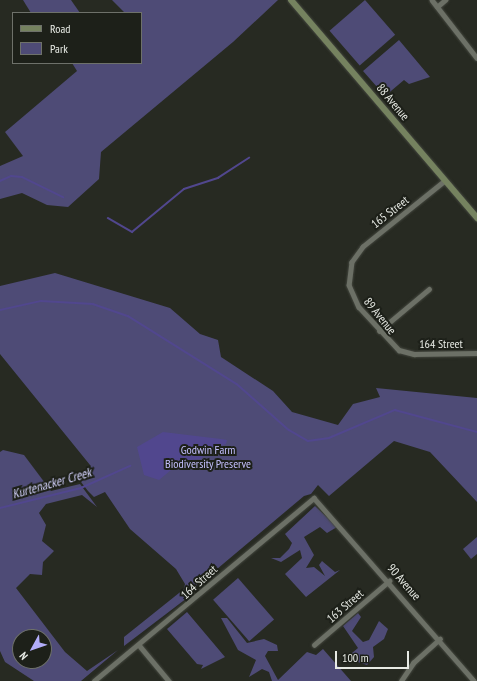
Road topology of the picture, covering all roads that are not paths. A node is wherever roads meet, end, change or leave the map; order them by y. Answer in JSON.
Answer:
{"nodes":[{"id":1,"x":291,"y":0,"type":"edge"},
{"id":2,"x":432,"y":0,"type":"edge"},
{"id":3,"x":445,"y":0,"type":"edge"},
{"id":4,"x":438,"y":7,"type":"junction"},
{"id":5,"x":477,"y":58,"type":"edge"},
{"id":6,"x":445,"y":181,"type":"junction"},
{"id":7,"x":477,"y":218,"type":"edge"},
{"id":8,"x":352,"y":262,"type":"joint"},
{"id":9,"x":429,"y":289,"type":"dead end"},
{"id":10,"x":379,"y":331,"type":"junction"},
{"id":11,"x":404,"y":352,"type":"joint"},
{"id":12,"x":477,"y":353,"type":"edge"},
{"id":13,"x":316,"y":499,"type":"joint"},
{"id":14,"x":389,"y":581,"type":"junction"},
{"id":15,"x":440,"y":639,"type":"junction"},
{"id":16,"x":314,"y":645,"type":"dead end"},
{"id":17,"x":139,"y":646,"type":"junction"},
{"id":18,"x":94,"y":681,"type":"edge"},
{"id":19,"x":169,"y":681,"type":"edge"},
{"id":20,"x":401,"y":681,"type":"edge"},
{"id":21,"x":474,"y":681,"type":"edge"}],
"edges":[{"from":1,"to":6,"type":"main road","name":"88 Avenue"},
{"from":2,"to":4,"type":"street"},
{"from":3,"to":4,"type":"street"},
{"from":4,"to":5,"type":"street"},
{"from":6,"to":7,"type":"main road","name":"88 Avenue"},
{"from":6,"to":8,"type":"street","name":"165 Street"},
{"from":8,"to":10,"type":"street","name":"89 Avenue"},
{"from":9,"to":10,"type":"street"},
{"from":10,"to":11,"type":"street","name":"89 Avenue"},
{"from":11,"to":12,"type":"street","name":"164 Street"},
{"from":13,"to":14,"type":"street","name":"90 Avenue"},
{"from":13,"to":17,"type":"street","name":"164 Street"},
{"from":14,"to":15,"type":"street","name":"90 Avenue"},
{"from":14,"to":16,"type":"street","name":"163 Street"},
{"from":15,"to":20,"type":"street"},
{"from":15,"to":21,"type":"street","name":"90 Avenue"},
{"from":17,"to":18,"type":"street","name":"164 Street"},
{"from":17,"to":19,"type":"street"}]}
